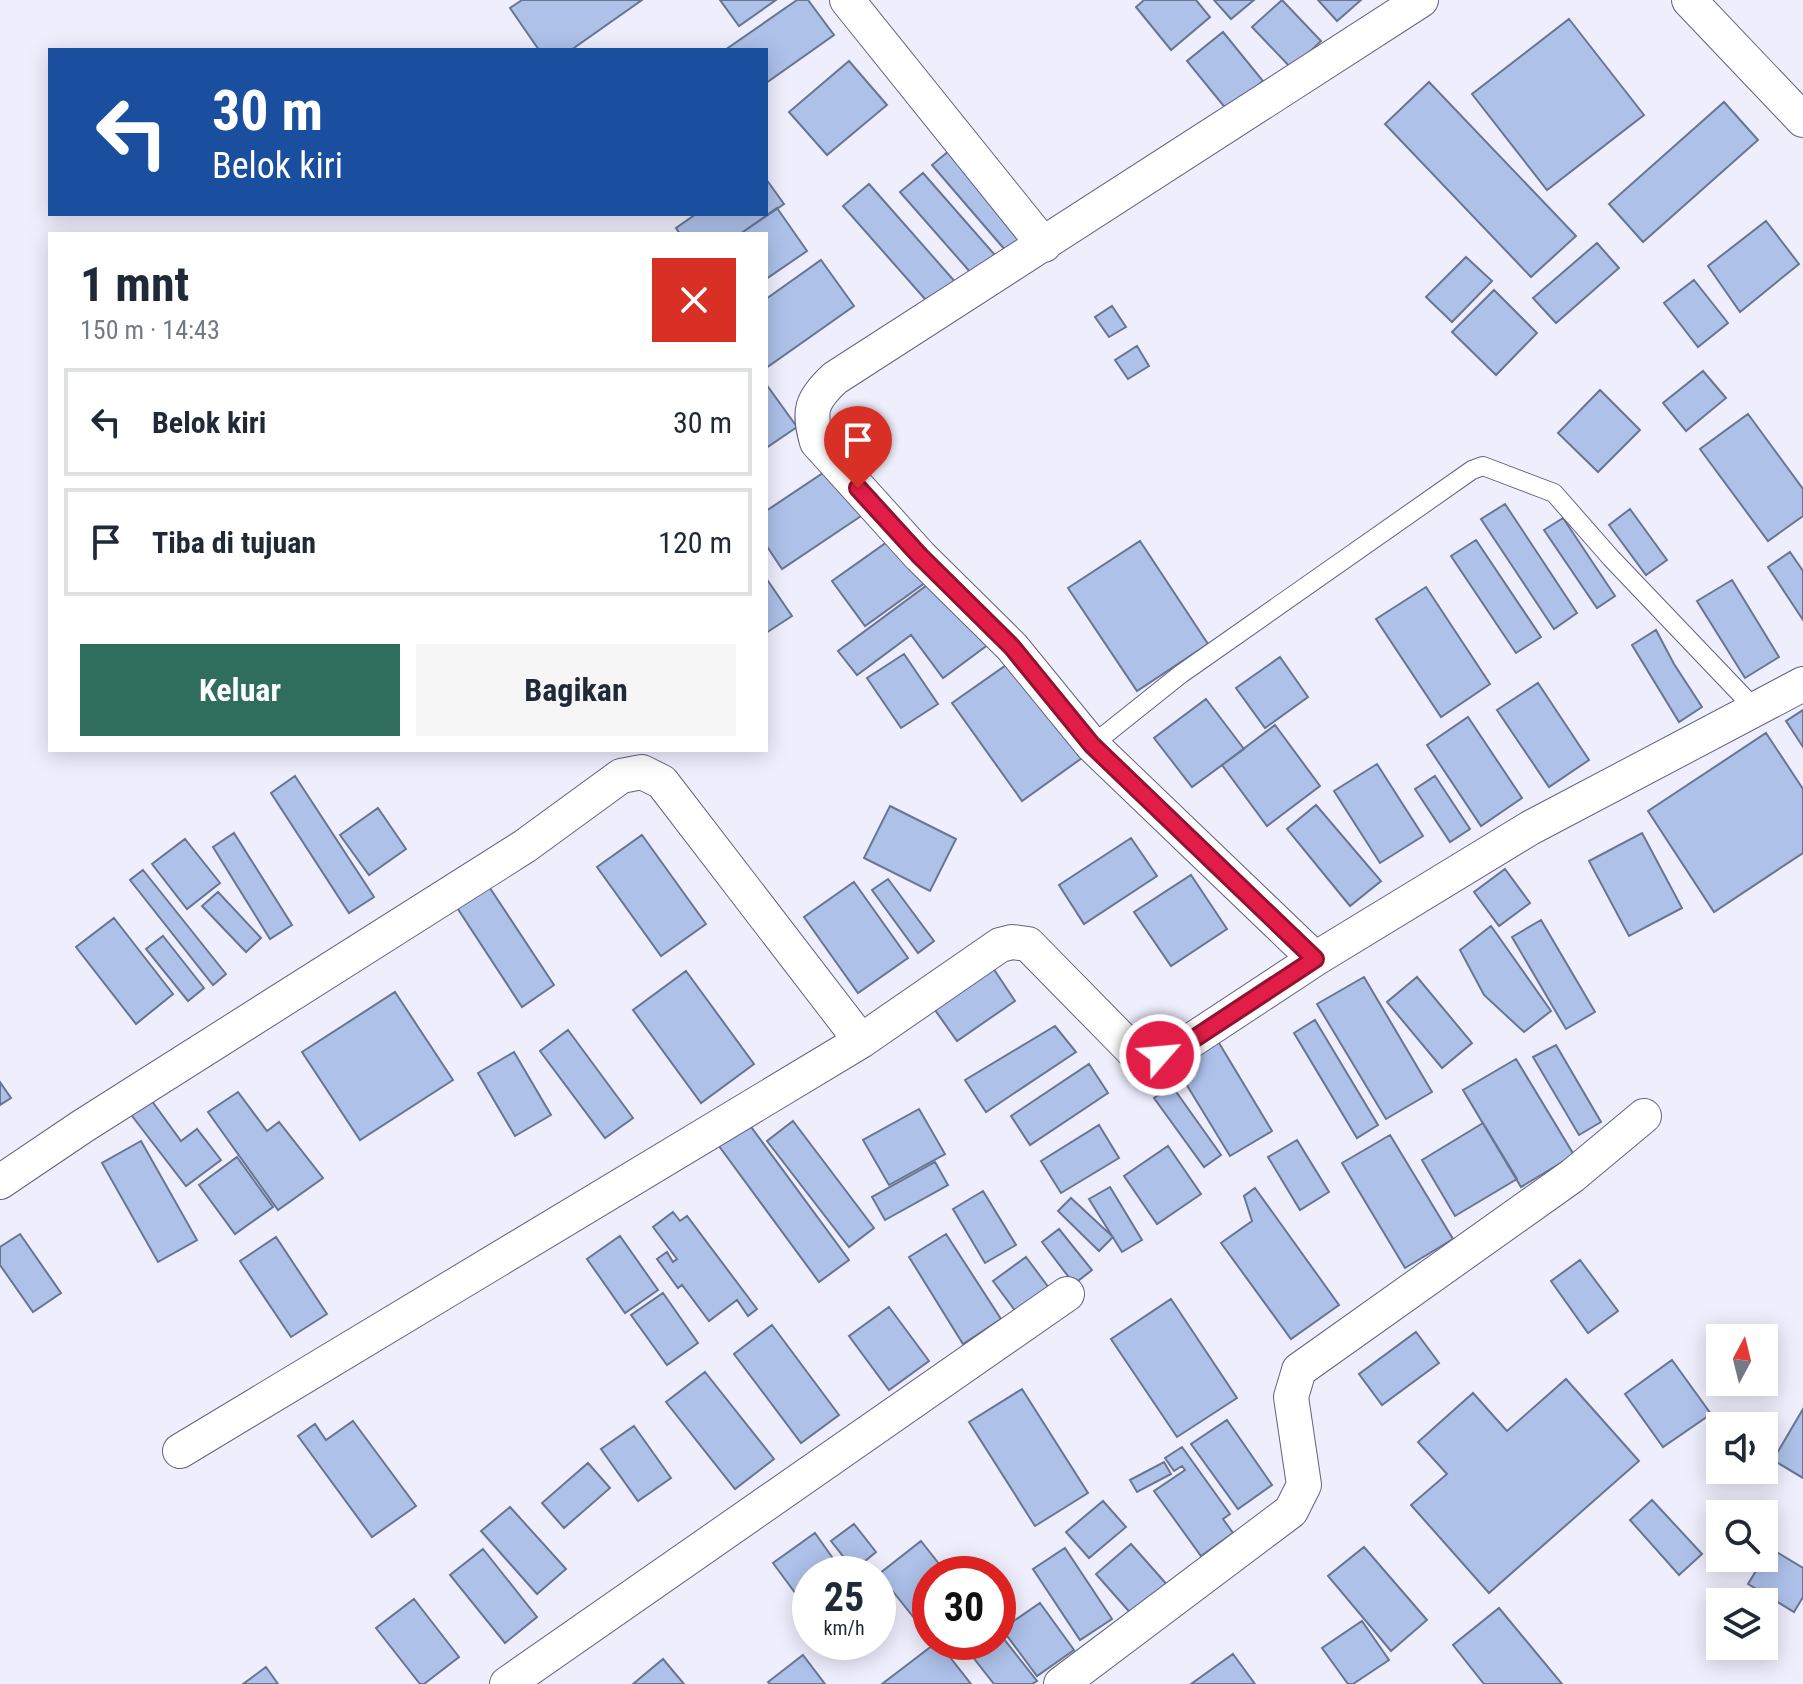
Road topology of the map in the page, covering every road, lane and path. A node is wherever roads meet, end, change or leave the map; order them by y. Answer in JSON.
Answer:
{"nodes":[{"id":1,"x":847,"y":0,"type":"edge"},
{"id":2,"x":1421,"y":0,"type":"edge"},
{"id":3,"x":1689,"y":0,"type":"edge"},
{"id":4,"x":1803,"y":120,"type":"edge"},
{"id":5,"x":1044,"y":245,"type":"junction"},
{"id":6,"x":1803,"y":684,"type":"edge"},
{"id":7,"x":1757,"y":711,"type":"junction"},
{"id":8,"x":1092,"y":745,"type":"junction"},
{"id":9,"x":1315,"y":959,"type":"junction"},
{"id":10,"x":861,"y":1041,"type":"junction"},
{"id":11,"x":1644,"y":1116,"type":"dead end"},
{"id":12,"x":0,"y":1182,"type":"edge"},
{"id":13,"x":1067,"y":1294,"type":"dead end"},
{"id":14,"x":180,"y":1451,"type":"dead end"},
{"id":15,"x":507,"y":1684,"type":"edge"},
{"id":16,"x":1061,"y":1684,"type":"edge"}],
"edges":[{"from":1,"to":5,"type":"street"},
{"from":2,"to":5,"type":"street"},
{"from":3,"to":4,"type":"street"},
{"from":5,"to":8,"type":"street"},
{"from":6,"to":7,"type":"street"},
{"from":7,"to":8,"type":"lane"},
{"from":7,"to":9,"type":"street"},
{"from":8,"to":9,"type":"street"},
{"from":9,"to":10,"type":"street"},
{"from":10,"to":12,"type":"street"},
{"from":10,"to":14,"type":"street"},
{"from":11,"to":16,"type":"street"},
{"from":13,"to":15,"type":"street"}]}
